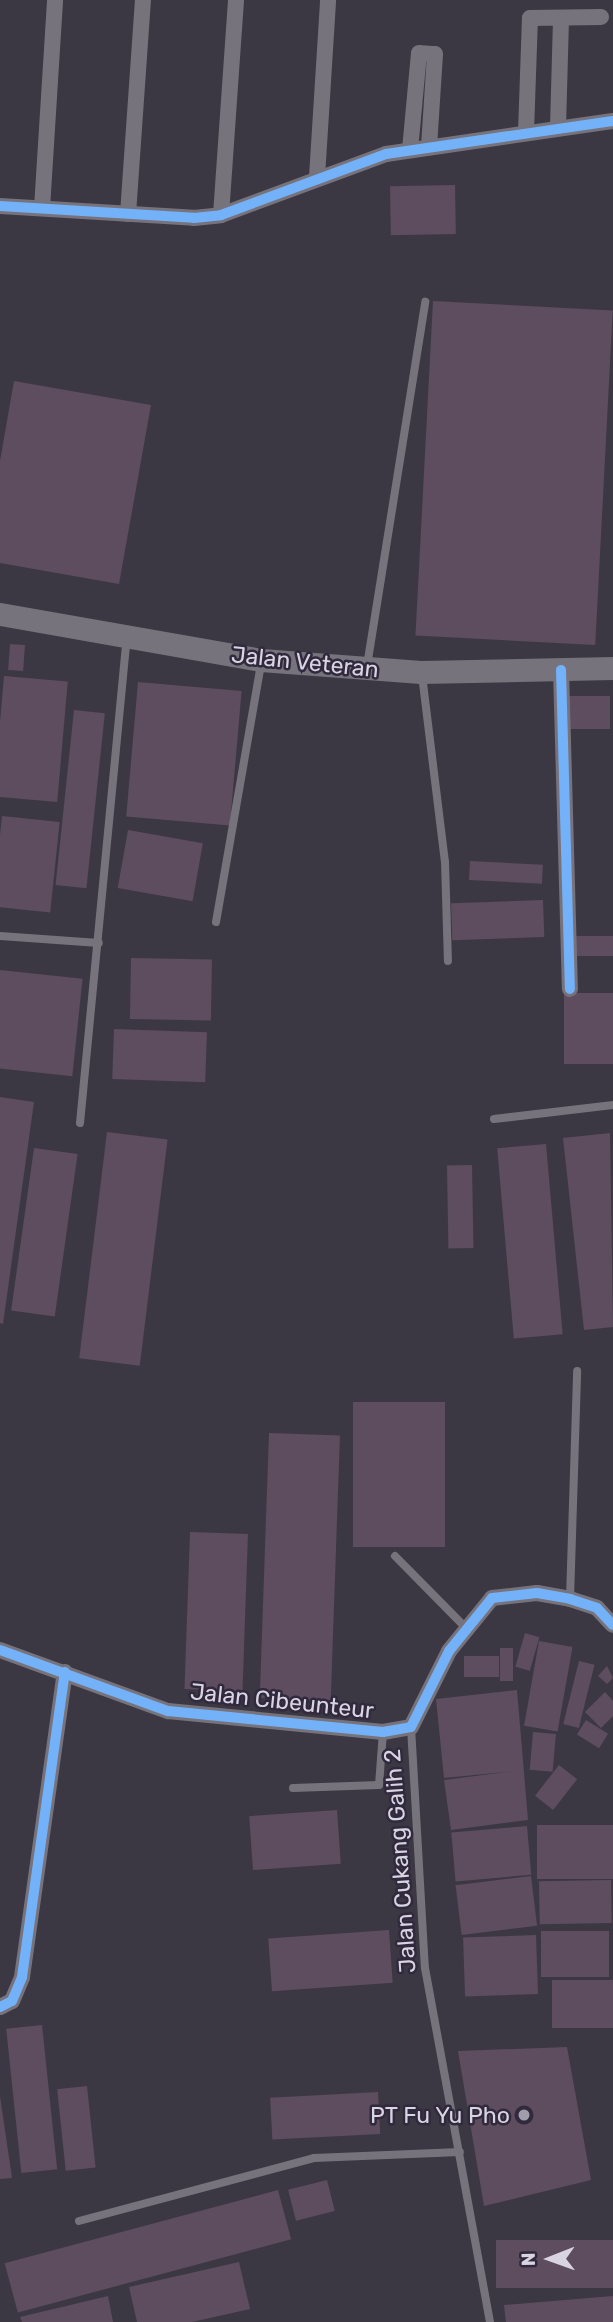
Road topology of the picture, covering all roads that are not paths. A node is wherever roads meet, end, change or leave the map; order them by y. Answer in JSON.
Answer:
{"nodes":[{"id":1,"x":55,"y":0,"type":"edge"},
{"id":2,"x":143,"y":0,"type":"edge"},
{"id":3,"x":236,"y":0,"type":"edge"},
{"id":4,"x":328,"y":0,"type":"edge"},
{"id":5,"x":601,"y":17,"type":"dead end"},
{"id":6,"x":561,"y":18,"type":"junction"},
{"id":7,"x":613,"y":121,"type":"edge"},
{"id":8,"x":558,"y":127,"type":"junction"},
{"id":9,"x":526,"y":132,"type":"junction"},
{"id":10,"x":429,"y":147,"type":"junction"},
{"id":11,"x":410,"y":150,"type":"junction"},
{"id":12,"x":317,"y":177,"type":"junction"},
{"id":13,"x":0,"y":206,"type":"edge"},
{"id":14,"x":42,"y":208,"type":"junction"},
{"id":15,"x":128,"y":214,"type":"junction"},
{"id":16,"x":220,"y":215,"type":"junction"},
{"id":17,"x":425,"y":302,"type":"dead end"},
{"id":18,"x":0,"y":614,"type":"edge"},
{"id":19,"x":128,"y":634,"type":"junction"},
{"id":20,"x":261,"y":660,"type":"junction"},
{"id":21,"x":613,"y":668,"type":"edge"},
{"id":22,"x":366,"y":669,"type":"junction"},
{"id":23,"x":561,"y":670,"type":"junction"},
{"id":24,"x":422,"y":672,"type":"junction"},
{"id":25,"x":216,"y":922,"type":"dead end"},
{"id":26,"x":0,"y":936,"type":"edge"},
{"id":27,"x":99,"y":943,"type":"junction"},
{"id":28,"x":448,"y":961,"type":"dead end"},
{"id":29,"x":570,"y":989,"type":"dead end"},
{"id":30,"x":613,"y":1105,"type":"edge"},
{"id":31,"x":494,"y":1119,"type":"dead end"},
{"id":32,"x":80,"y":1123,"type":"dead end"},
{"id":33,"x":577,"y":1371,"type":"dead end"},
{"id":34,"x":395,"y":1556,"type":"dead end"},
{"id":35,"x":570,"y":1599,"type":"junction"},
{"id":36,"x":613,"y":1625,"type":"edge"},
{"id":37,"x":466,"y":1628,"type":"junction"},
{"id":38,"x":0,"y":1650,"type":"edge"},
{"id":39,"x":65,"y":1672,"type":"junction"},
{"id":40,"x":411,"y":1727,"type":"junction"},
{"id":41,"x":383,"y":1732,"type":"junction"},
{"id":42,"x":293,"y":1788,"type":"dead end"},
{"id":43,"x":0,"y":2007,"type":"edge"},
{"id":44,"x":460,"y":2152,"type":"junction"},
{"id":45,"x":79,"y":2221,"type":"dead end"},
{"id":46,"x":490,"y":2322,"type":"edge"}],
"edges":[{"from":1,"to":14,"type":"street"},
{"from":2,"to":15,"type":"street"},
{"from":3,"to":16,"type":"street"},
{"from":4,"to":12,"type":"street"},
{"from":5,"to":6,"type":"street"},
{"from":6,"to":8,"type":"street"},
{"from":6,"to":9,"type":"street"},
{"from":7,"to":8,"type":"street"},
{"from":8,"to":9,"type":"street"},
{"from":9,"to":10,"type":"street"},
{"from":10,"to":11,"type":"street"},
{"from":10,"to":11,"type":"street"},
{"from":11,"to":12,"type":"street"},
{"from":12,"to":16,"type":"street"},
{"from":13,"to":14,"type":"street"},
{"from":14,"to":15,"type":"street"},
{"from":15,"to":16,"type":"street"},
{"from":17,"to":22,"type":"lane"},
{"from":18,"to":19,"type":"main road","name":"Jalan Veteran"},
{"from":19,"to":20,"type":"main road","name":"Jalan Veteran"},
{"from":19,"to":27,"type":"lane"},
{"from":20,"to":22,"type":"main road","name":"Jalan Veteran"},
{"from":20,"to":25,"type":"lane"},
{"from":21,"to":23,"type":"main road","name":"Jalan Veteran"},
{"from":22,"to":24,"type":"main road","name":"Jalan Veteran"},
{"from":23,"to":24,"type":"main road","name":"Jalan Veteran"},
{"from":23,"to":29,"type":"street"},
{"from":24,"to":28,"type":"lane"},
{"from":26,"to":27,"type":"lane"},
{"from":27,"to":32,"type":"lane"},
{"from":30,"to":31,"type":"lane"},
{"from":33,"to":35,"type":"lane"},
{"from":34,"to":37,"type":"lane"},
{"from":35,"to":36,"type":"street"},
{"from":35,"to":37,"type":"street"},
{"from":37,"to":40,"type":"street"},
{"from":38,"to":39,"type":"street","name":"Jalan Cibeunteur"},
{"from":39,"to":41,"type":"street","name":"Jalan Cibeunteur"},
{"from":39,"to":43,"type":"street"},
{"from":40,"to":41,"type":"street","name":"Jalan Cibeunteur"},
{"from":40,"to":44,"type":"lane","name":"Jalan Cukang Galih 2"},
{"from":41,"to":42,"type":"lane"},
{"from":44,"to":45,"type":"lane"},
{"from":44,"to":46,"type":"lane","name":"Jalan Cukang Galih 2"}]}
